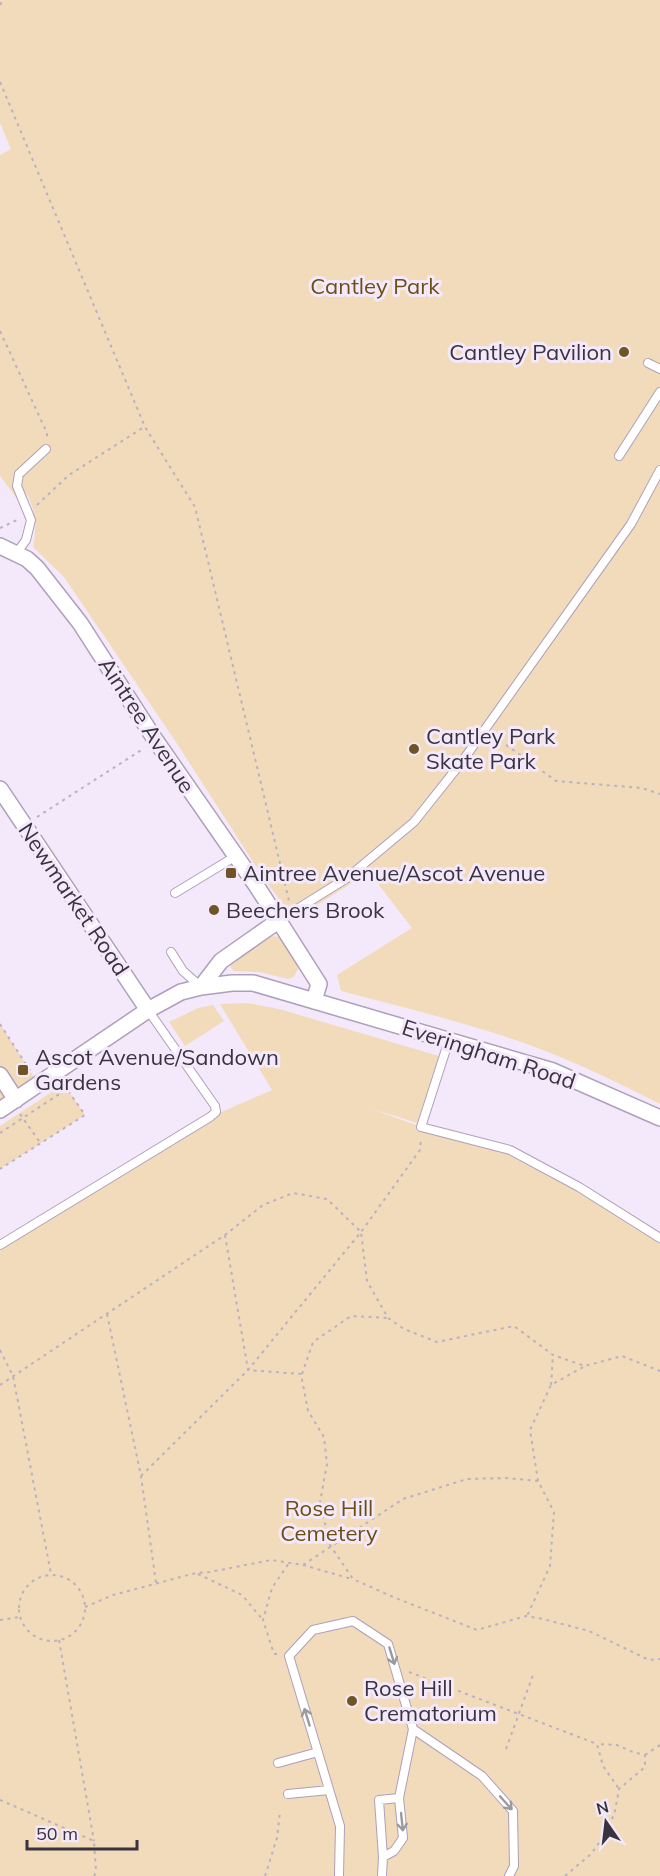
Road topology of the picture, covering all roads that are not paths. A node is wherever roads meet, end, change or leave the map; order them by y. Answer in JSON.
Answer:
{"nodes":[{"id":1,"x":648,"y":363,"type":"dead end"},
{"id":2,"x":660,"y":369,"type":"edge"},
{"id":3,"x":660,"y":392,"type":"edge"},
{"id":4,"x":46,"y":449,"type":"road end"},
{"id":5,"x":619,"y":456,"type":"dead end"},
{"id":6,"x":660,"y":470,"type":"edge"},
{"id":7,"x":0,"y":546,"type":"edge"},
{"id":8,"x":16,"y":554,"type":"junction"},
{"id":9,"x":0,"y":789,"type":"edge"},
{"id":10,"x":236,"y":856,"type":"junction"},
{"id":11,"x":175,"y":893,"type":"dead end"},
{"id":12,"x":285,"y":917,"type":"junction"},
{"id":13,"x":171,"y":952,"type":"dead end"},
{"id":14,"x":201,"y":987,"type":"junction"},
{"id":15,"x":314,"y":1001,"type":"junction"},
{"id":16,"x":148,"y":1010,"type":"junction"},
{"id":17,"x":449,"y":1040,"type":"junction"},
{"id":18,"x":0,"y":1075,"type":"edge"},
{"id":19,"x":9,"y":1104,"type":"edge"},
{"id":20,"x":660,"y":1118,"type":"edge"},
{"id":21,"x":660,"y":1238,"type":"edge"},
{"id":22,"x":0,"y":1245,"type":"edge"},
{"id":23,"x":413,"y":1729,"type":"junction"},
{"id":24,"x":318,"y":1752,"type":"junction"},
{"id":25,"x":278,"y":1763,"type":"dead end"},
{"id":26,"x":330,"y":1790,"type":"junction"},
{"id":27,"x":288,"y":1794,"type":"dead end"},
{"id":28,"x":399,"y":1798,"type":"junction"},
{"id":29,"x":340,"y":1826,"type":"junction"},
{"id":30,"x":383,"y":1857,"type":"junction"},
{"id":31,"x":339,"y":1876,"type":"edge"},
{"id":32,"x":344,"y":1876,"type":"edge"},
{"id":33,"x":382,"y":1876,"type":"edge"},
{"id":34,"x":509,"y":1876,"type":"edge"}],
"edges":[{"from":1,"to":2,"type":"lane"},
{"from":3,"to":5,"type":"lane"},
{"from":4,"to":8,"type":"lane"},
{"from":6,"to":12,"type":"lane"},
{"from":7,"to":8,"type":"street","name":"Aintree Avenue"},
{"from":8,"to":10,"type":"street","name":"Aintree Avenue"},
{"from":9,"to":16,"type":"street","name":"Newmarket Road"},
{"from":10,"to":11,"type":"lane"},
{"from":10,"to":12,"type":"street","name":"Aintree Avenue"},
{"from":12,"to":14,"type":"street"},
{"from":12,"to":15,"type":"street","name":"Aintree Avenue"},
{"from":13,"to":14,"type":"lane"},
{"from":14,"to":15,"type":"street","name":"Everingham Road"},
{"from":14,"to":16,"type":"street","name":"Everingham Road"},
{"from":15,"to":17,"type":"street","name":"Everingham Road"},
{"from":16,"to":19,"type":"street","name":"Everingham Road"},
{"from":16,"to":22,"type":"lane"},
{"from":17,"to":20,"type":"street","name":"Everingham Road"},
{"from":17,"to":21,"type":"lane"},
{"from":18,"to":19,"type":"street"},
{"from":24,"to":23,"type":"lane","one_way":true},
{"from":23,"to":28,"type":"lane"},
{"from":23,"to":34,"type":"lane","one_way":true},
{"from":24,"to":25,"type":"lane"},
{"from":24,"to":26,"type":"lane"},
{"from":26,"to":27,"type":"lane"},
{"from":26,"to":29,"type":"lane"},
{"from":28,"to":30,"type":"lane","one_way":true},
{"from":28,"to":30,"type":"lane"},
{"from":29,"to":31,"type":"lane"},
{"from":29,"to":32,"type":"lane"},
{"from":30,"to":33,"type":"lane"}]}
